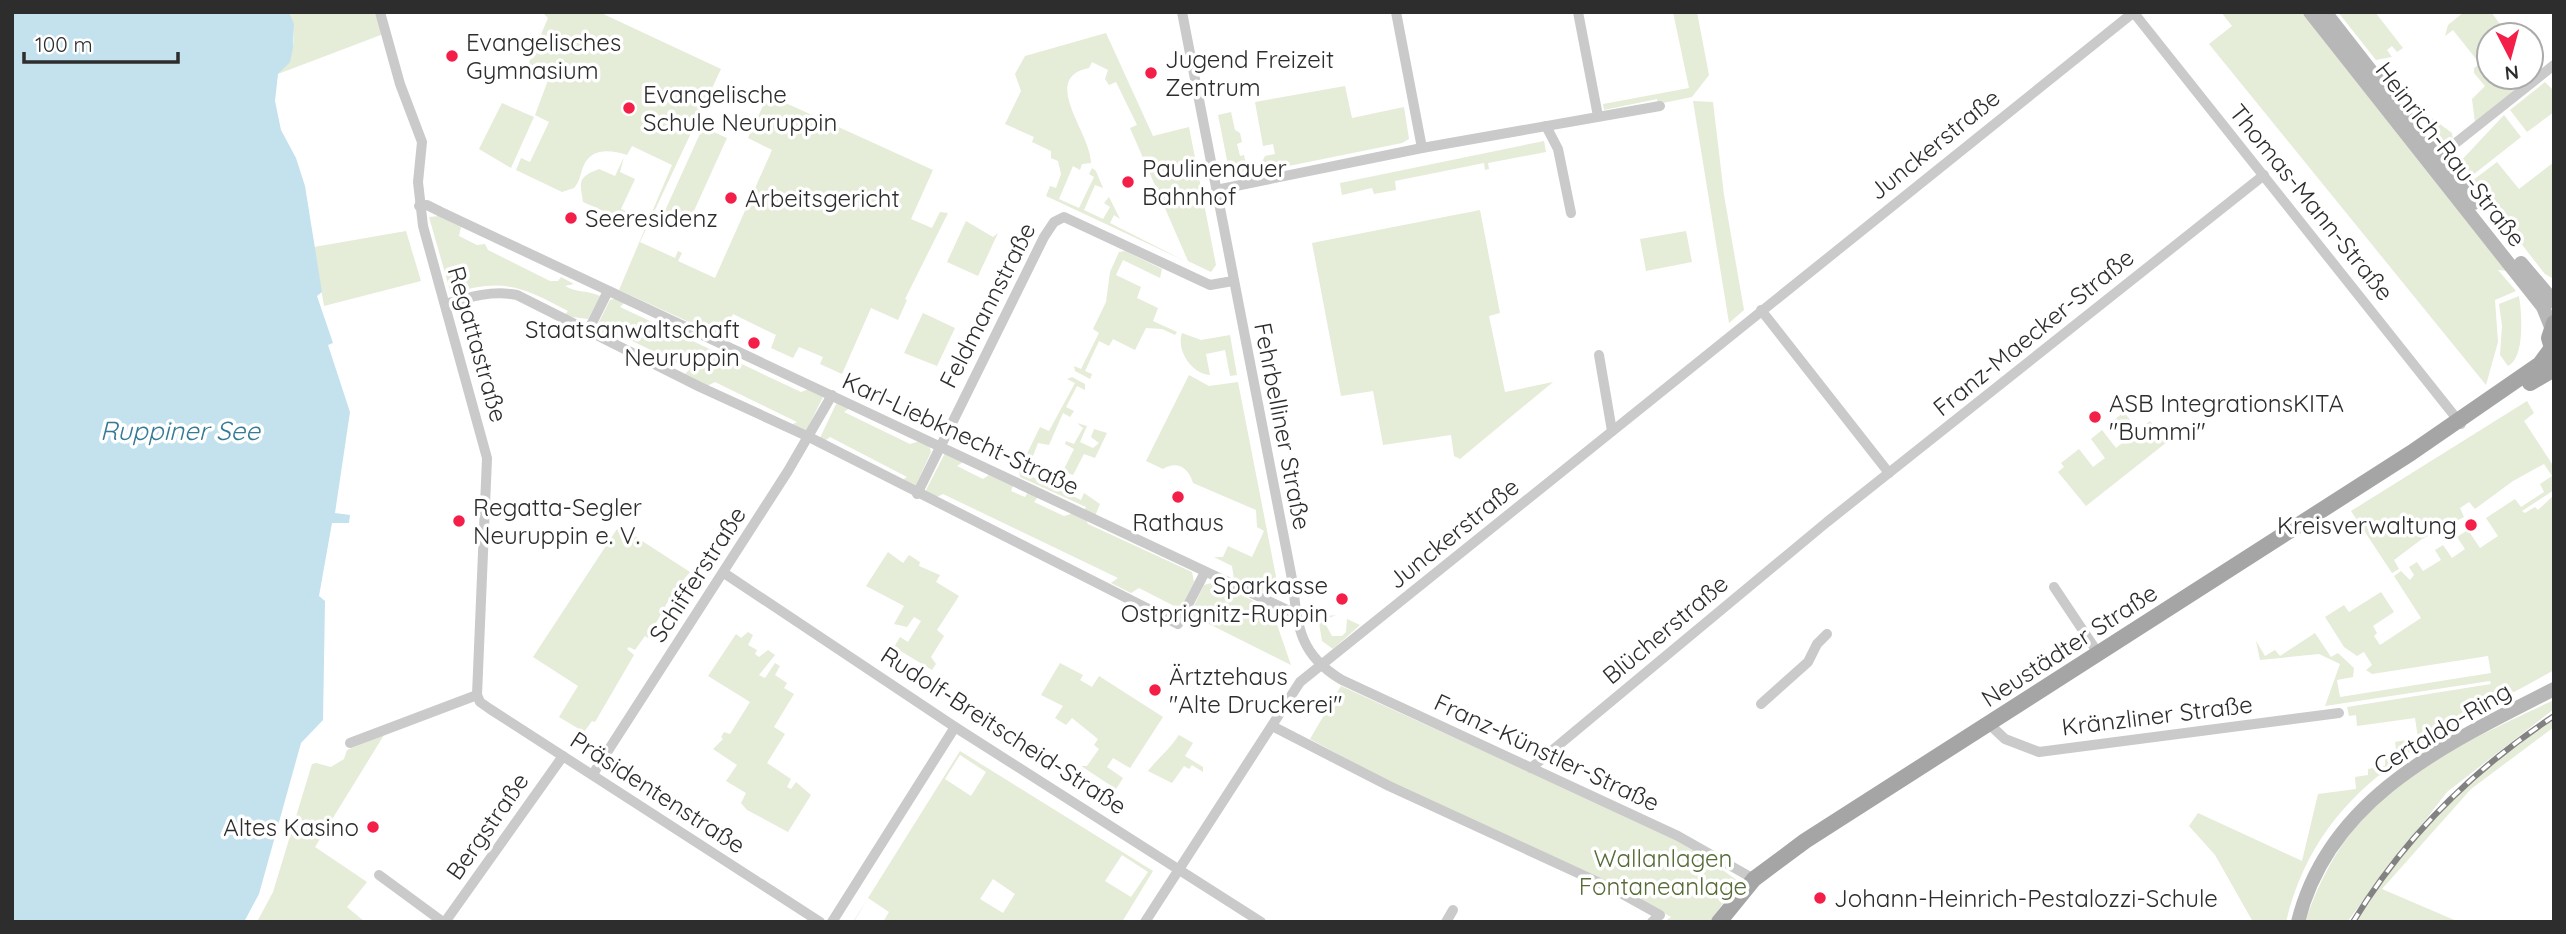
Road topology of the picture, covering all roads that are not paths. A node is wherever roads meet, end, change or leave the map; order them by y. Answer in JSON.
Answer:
{"nodes":[{"id":1,"x":380,"y":12,"type":"edge"},
{"id":2,"x":1182,"y":12,"type":"edge"},
{"id":3,"x":1396,"y":12,"type":"edge"},
{"id":4,"x":1578,"y":12,"type":"edge"},
{"id":5,"x":2310,"y":12,"type":"edge"},
{"id":6,"x":2325,"y":12,"type":"edge"},
{"id":7,"x":2134,"y":13,"type":"edge"},
{"id":8,"x":2554,"y":65,"type":"edge"},
{"id":9,"x":1660,"y":106,"type":"dead end"},
{"id":10,"x":1598,"y":116,"type":"junction"},
{"id":11,"x":1546,"y":126,"type":"junction"},
{"id":12,"x":1422,"y":148,"type":"junction"},
{"id":13,"x":2434,"y":160,"type":"junction"},
{"id":14,"x":2264,"y":175,"type":"junction"},
{"id":15,"x":1216,"y":190,"type":"junction"},
{"id":16,"x":419,"y":206,"type":"junction"},
{"id":17,"x":1571,"y":213,"type":"dead end"},
{"id":18,"x":1234,"y":281,"type":"junction"},
{"id":19,"x":608,"y":291,"type":"junction"},
{"id":20,"x":2554,"y":302,"type":"edge"},
{"id":21,"x":445,"y":304,"type":"junction"},
{"id":22,"x":1760,"y":310,"type":"junction"},
{"id":23,"x":2553,"y":325,"type":"edge"},
{"id":24,"x":588,"y":331,"type":"junction"},
{"id":25,"x":2552,"y":351,"type":"edge"},
{"id":26,"x":1599,"y":355,"type":"dead end"},
{"id":27,"x":2554,"y":369,"type":"edge"},
{"id":28,"x":832,"y":395,"type":"junction"},
{"id":29,"x":2460,"y":423,"type":"junction"},
{"id":30,"x":1612,"y":431,"type":"junction"},
{"id":31,"x":809,"y":437,"type":"junction"},
{"id":32,"x":939,"y":446,"type":"junction"},
{"id":33,"x":1889,"y":473,"type":"junction"},
{"id":34,"x":916,"y":494,"type":"junction"},
{"id":35,"x":1827,"y":522,"type":"joint"},
{"id":36,"x":1205,"y":572,"type":"junction"},
{"id":37,"x":724,"y":573,"type":"junction"},
{"id":38,"x":2054,"y":587,"type":"dead end"},
{"id":39,"x":1296,"y":614,"type":"junction"},
{"id":40,"x":1827,"y":634,"type":"dead end"},
{"id":41,"x":2098,"y":653,"type":"junction"},
{"id":42,"x":1320,"y":666,"type":"junction"},
{"id":43,"x":2554,"y":689,"type":"edge"},
{"id":44,"x":477,"y":695,"type":"junction"},
{"id":45,"x":1761,"y":704,"type":"dead end"},
{"id":46,"x":2339,"y":713,"type":"dead end"},
{"id":47,"x":1989,"y":724,"type":"junction"},
{"id":48,"x":1272,"y":726,"type":"junction"},
{"id":49,"x":955,"y":727,"type":"junction"},
{"id":50,"x":350,"y":743,"type":"dead end"},
{"id":51,"x":563,"y":755,"type":"junction"},
{"id":52,"x":1531,"y":768,"type":"junction"},
{"id":53,"x":593,"y":774,"type":"junction"},
{"id":54,"x":1179,"y":868,"type":"junction"},
{"id":55,"x":379,"y":875,"type":"dead end"},
{"id":56,"x":1754,"y":879,"type":"junction"},
{"id":57,"x":1453,"y":910,"type":"dead end"},
{"id":58,"x":1656,"y":918,"type":"edge"},
{"id":59,"x":444,"y":922,"type":"edge"},
{"id":60,"x":820,"y":922,"type":"edge"},
{"id":61,"x":832,"y":922,"type":"edge"},
{"id":62,"x":1144,"y":922,"type":"edge"},
{"id":63,"x":1261,"y":922,"type":"edge"},
{"id":64,"x":1446,"y":922,"type":"edge"},
{"id":65,"x":1719,"y":922,"type":"edge"},
{"id":66,"x":2298,"y":922,"type":"edge"}],
"edges":[{"from":1,"to":16,"type":"street","name":"Regattastraße"},
{"from":2,"to":15,"type":"street","name":"Fehrbelliner Straße"},
{"from":3,"to":12,"type":"street"},
{"from":4,"to":10,"type":"street"},
{"from":5,"to":13,"type":"main road","name":"Heinrich-Rau-Straße"},
{"from":6,"to":13,"type":"main road","name":"Heinrich-Rau-Straße"},
{"from":7,"to":14,"type":"street","name":"Thomas-Mann-Straße"},
{"from":7,"to":22,"type":"street","name":"Junckerstraße"},
{"from":8,"to":13,"type":"street","name":"Heinrich-Rau-Straße"},
{"from":9,"to":10,"type":"street"},
{"from":10,"to":11,"type":"street"},
{"from":11,"to":12,"type":"street"},
{"from":11,"to":17,"type":"street"},
{"from":12,"to":15,"type":"street"},
{"from":13,"to":20,"type":"main road","name":"Heinrich-Rau-Straße"},
{"from":13,"to":23,"type":"main road","name":"Heinrich-Rau-Straße"},
{"from":14,"to":29,"type":"street","name":"Thomas-Mann-Straße"},
{"from":14,"to":33,"type":"street","name":"Franz-Maecker-Straße"},
{"from":15,"to":18,"type":"street","name":"Fehrbelliner Straße"},
{"from":16,"to":19,"type":"street","name":"Karl-Liebknecht-Straße"},
{"from":16,"to":21,"type":"street","name":"Regattastraße"},
{"from":18,"to":32,"type":"street","name":"Feldmannstraße"},
{"from":18,"to":39,"type":"street","name":"Fehrbelliner Straße"},
{"from":19,"to":24,"type":"street"},
{"from":19,"to":28,"type":"street","name":"Karl-Liebknecht-Straße"},
{"from":21,"to":24,"type":"street"},
{"from":21,"to":44,"type":"street","name":"Regattastraße"},
{"from":22,"to":30,"type":"street","name":"Junckerstraße"},
{"from":22,"to":33,"type":"street"},
{"from":23,"to":25,"type":"main road"},
{"from":24,"to":31,"type":"street"},
{"from":25,"to":29,"type":"main road","name":"Neustädter Straße"},
{"from":26,"to":30,"type":"street"},
{"from":27,"to":29,"type":"main road","name":"Neustädter Straße"},
{"from":28,"to":31,"type":"street","name":"Schifferstraße"},
{"from":28,"to":32,"type":"street","name":"Karl-Liebknecht-Straße"},
{"from":29,"to":41,"type":"main road","name":"Neustädter Straße"},
{"from":30,"to":42,"type":"street","name":"Junckerstraße"},
{"from":31,"to":34,"type":"street"},
{"from":31,"to":37,"type":"street","name":"Schifferstraße"},
{"from":32,"to":34,"type":"street","name":"Feldmannstraße"},
{"from":32,"to":36,"type":"street","name":"Karl-Liebknecht-Straße"},
{"from":33,"to":35,"type":"street","name":"Franz-Maecker-Straße"},
{"from":34,"to":36,"type":"street"},
{"from":35,"to":52,"type":"street","name":"Blücherstraße"},
{"from":36,"to":39,"type":"street","name":"Karl-Liebknecht-Straße"},
{"from":37,"to":49,"type":"street","name":"Rudolf-Breitscheid-Straße"},
{"from":37,"to":53,"type":"street","name":"Schifferstraße"},
{"from":38,"to":41,"type":"street"},
{"from":39,"to":42,"type":"street","name":"Fehrbelliner Straße"},
{"from":40,"to":45,"type":"street"},
{"from":41,"to":47,"type":"main road","name":"Neustädter Straße"},
{"from":42,"to":48,"type":"street","name":"Junckerstraße"},
{"from":42,"to":52,"type":"street","name":"Franz-Künstler-Straße"},
{"from":43,"to":66,"type":"main road","name":"Certaldo-Ring"},
{"from":44,"to":50,"type":"street"},
{"from":44,"to":51,"type":"street","name":"Präsidentenstraße"},
{"from":46,"to":47,"type":"street","name":"Kränzliner Straße"},
{"from":47,"to":56,"type":"main road","name":"Neustädter Straße"},
{"from":48,"to":54,"type":"street","name":"Junckerstraße"},
{"from":48,"to":58,"type":"street"},
{"from":49,"to":54,"type":"street","name":"Rudolf-Breitscheid-Straße"},
{"from":49,"to":61,"type":"street"},
{"from":51,"to":53,"type":"street","name":"Präsidentenstraße"},
{"from":51,"to":59,"type":"street","name":"Bergstraße"},
{"from":52,"to":56,"type":"street","name":"Franz-Künstler-Straße"},
{"from":53,"to":60,"type":"street","name":"Präsidentenstraße"},
{"from":54,"to":62,"type":"street","name":"Junckerstraße"},
{"from":54,"to":63,"type":"street","name":"Rudolf-Breitscheid-Straße"},
{"from":55,"to":59,"type":"street"},
{"from":56,"to":65,"type":"main road","name":"Neustädter Straße"},
{"from":57,"to":64,"type":"street"}]}
